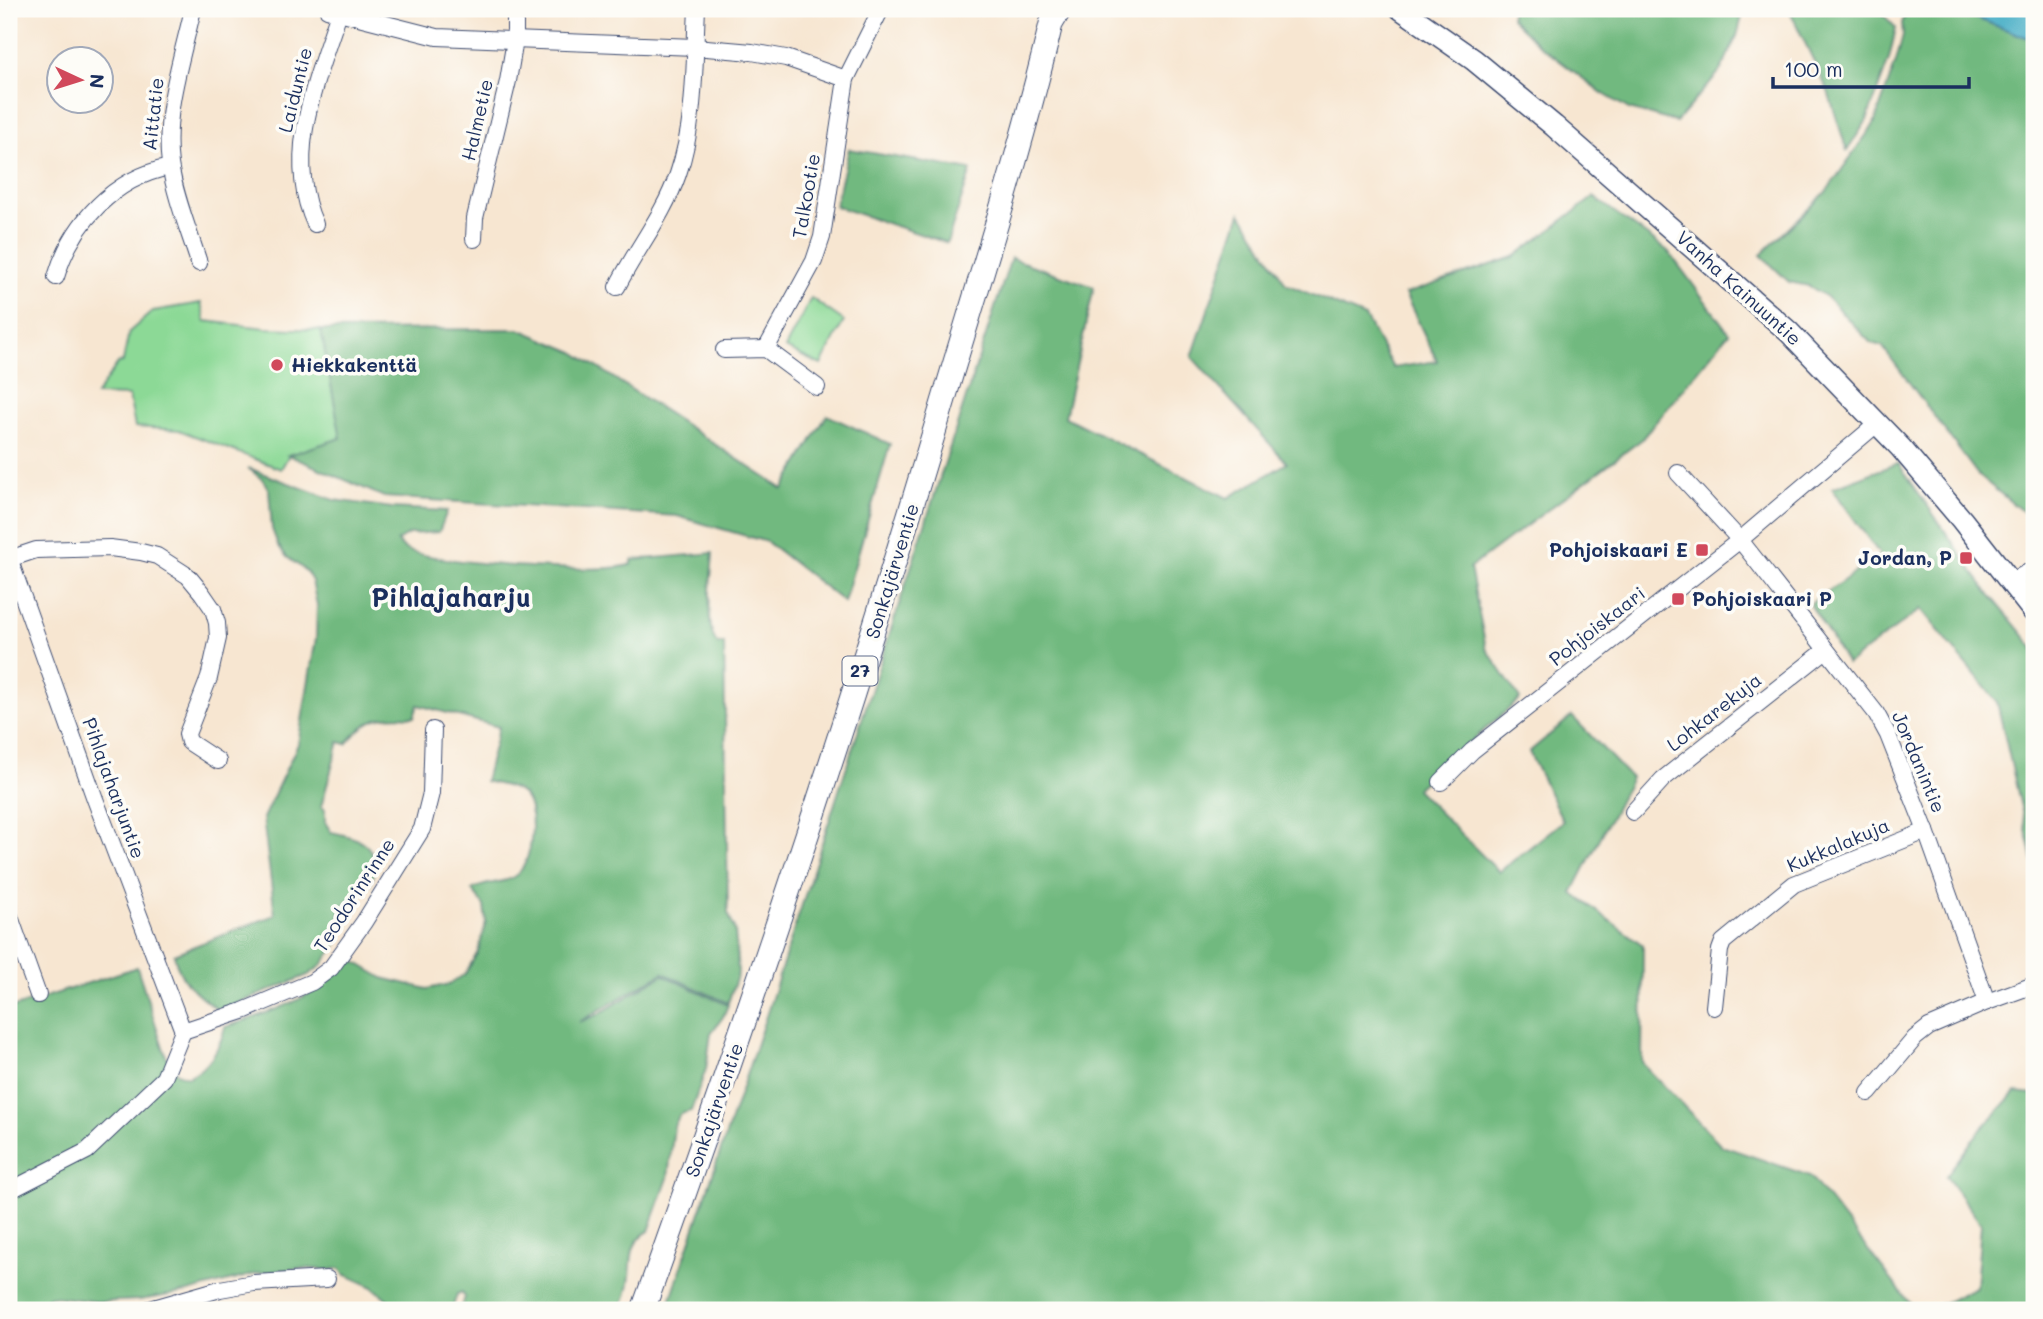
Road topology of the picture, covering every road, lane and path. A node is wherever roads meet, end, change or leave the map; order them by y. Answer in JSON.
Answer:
{"nodes":[{"id":1,"x":193,"y":9,"type":"edge"},
{"id":2,"x":515,"y":9,"type":"edge"},
{"id":3,"x":697,"y":9,"type":"edge"},
{"id":4,"x":881,"y":9,"type":"edge"},
{"id":5,"x":1401,"y":9,"type":"edge"},
{"id":6,"x":336,"y":10,"type":"edge"},
{"id":7,"x":1053,"y":14,"type":"edge"},
{"id":8,"x":515,"y":40,"type":"junction"},
{"id":9,"x":695,"y":47,"type":"junction"},
{"id":10,"x":846,"y":79,"type":"junction"},
{"id":11,"x":170,"y":167,"type":"junction"},
{"id":12,"x":315,"y":224,"type":"dead end"},
{"id":13,"x":474,"y":239,"type":"dead end"},
{"id":14,"x":199,"y":263,"type":"dead end"},
{"id":15,"x":56,"y":277,"type":"dead end"},
{"id":16,"x":617,"y":288,"type":"dead end"},
{"id":17,"x":766,"y":349,"type":"junction"},
{"id":18,"x":724,"y":350,"type":"dead end"},
{"id":19,"x":817,"y":387,"type":"dead end"},
{"id":20,"x":1878,"y":423,"type":"junction"},
{"id":21,"x":1678,"y":472,"type":"dead end"},
{"id":22,"x":1740,"y":540,"type":"junction"},
{"id":23,"x":9,"y":558,"type":"edge"},
{"id":24,"x":2034,"y":569,"type":"edge"},
{"id":25,"x":2010,"y":582,"type":"junction"},
{"id":26,"x":2034,"y":612,"type":"edge"},
{"id":27,"x":1826,"y":650,"type":"junction"},
{"id":28,"x":433,"y":730,"type":"dead end"},
{"id":29,"x":218,"y":761,"type":"dead end"},
{"id":30,"x":1440,"y":782,"type":"dead end"},
{"id":31,"x":1633,"y":812,"type":"dead end"},
{"id":32,"x":1926,"y":831,"type":"junction"},
{"id":33,"x":9,"y":914,"type":"edge"},
{"id":34,"x":2034,"y":985,"type":"edge"},
{"id":35,"x":38,"y":995,"type":"dead end"},
{"id":36,"x":1987,"y":1002,"type":"junction"},
{"id":37,"x":1714,"y":1007,"type":"dead end"},
{"id":38,"x":183,"y":1031,"type":"junction"},
{"id":39,"x":1869,"y":1093,"type":"dead end"},
{"id":40,"x":9,"y":1191,"type":"edge"},
{"id":41,"x":327,"y":1279,"type":"dead end"},
{"id":42,"x":147,"y":1310,"type":"edge"},
{"id":43,"x":643,"y":1310,"type":"edge"}],
"edges":[{"from":1,"to":11,"type":"street","name":"Aittatie"},
{"from":2,"to":8,"type":"street","name":"Halmetie"},
{"from":3,"to":9,"type":"street"},
{"from":4,"to":10,"type":"street","name":"Talkootie"},
{"from":5,"to":20,"type":"main road","name":"Vanha Kainuuntie"},
{"from":6,"to":8,"type":"street"},
{"from":6,"to":12,"type":"street","name":"Laiduntie"},
{"from":7,"to":43,"type":"highway","name":"Sonkajärventie","number":"27"},
{"from":8,"to":9,"type":"street"},
{"from":8,"to":13,"type":"street","name":"Halmetie"},
{"from":9,"to":10,"type":"street"},
{"from":9,"to":16,"type":"street"},
{"from":10,"to":17,"type":"street","name":"Talkootie"},
{"from":11,"to":14,"type":"street","name":"Aittatie"},
{"from":11,"to":15,"type":"street"},
{"from":17,"to":18,"type":"street"},
{"from":17,"to":19,"type":"street"},
{"from":20,"to":22,"type":"street","name":"Pohjoiskaari"},
{"from":20,"to":25,"type":"main road","name":"Vanha Kainuuntie"},
{"from":21,"to":22,"type":"street","name":"Jordanintie"},
{"from":22,"to":27,"type":"street","name":"Jordanintie"},
{"from":22,"to":30,"type":"street","name":"Pohjoiskaari"},
{"from":23,"to":29,"type":"street"},
{"from":23,"to":38,"type":"street","name":"Pihlajaharjuntie"},
{"from":24,"to":25,"type":"street"},
{"from":25,"to":26,"type":"main road","name":"Vanha Kainuuntie"},
{"from":27,"to":31,"type":"street","name":"Lohkarekuja"},
{"from":27,"to":32,"type":"street","name":"Jordanintie"},
{"from":28,"to":38,"type":"street","name":"Teodorinrinne"},
{"from":32,"to":36,"type":"street","name":"Jordanintie"},
{"from":32,"to":37,"type":"street","name":"Kukkalakuja"},
{"from":33,"to":35,"type":"street"},
{"from":34,"to":36,"type":"street"},
{"from":36,"to":39,"type":"street"},
{"from":38,"to":40,"type":"street"},
{"from":41,"to":42,"type":"street"}]}
